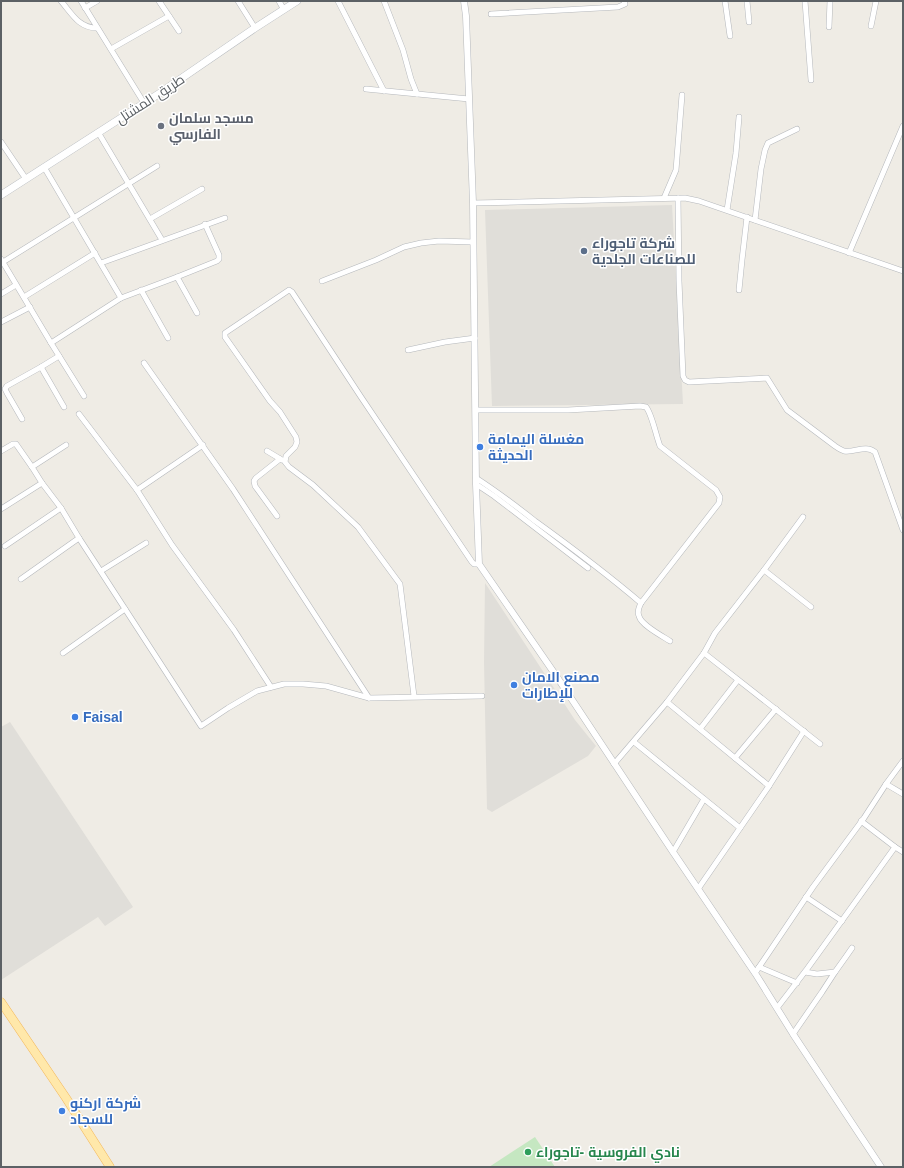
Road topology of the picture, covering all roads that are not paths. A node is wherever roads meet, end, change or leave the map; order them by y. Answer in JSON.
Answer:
{"nodes":[{"id":1,"x":61,"y":1,"type":"edge"},
{"id":2,"x":81,"y":1,"type":"edge"},
{"id":3,"x":97,"y":1,"type":"edge"},
{"id":4,"x":160,"y":1,"type":"edge"},
{"id":5,"x":238,"y":1,"type":"edge"},
{"id":6,"x":279,"y":1,"type":"edge"},
{"id":7,"x":297,"y":1,"type":"edge"},
{"id":8,"x":338,"y":1,"type":"edge"},
{"id":9,"x":384,"y":1,"type":"edge"},
{"id":10,"x":464,"y":1,"type":"edge"},
{"id":11,"x":624,"y":1,"type":"edge"},
{"id":12,"x":725,"y":1,"type":"edge"},
{"id":13,"x":747,"y":1,"type":"edge"},
{"id":14,"x":805,"y":1,"type":"edge"},
{"id":15,"x":830,"y":1,"type":"edge"},
{"id":16,"x":876,"y":1,"type":"edge"},
{"id":17,"x":85,"y":8,"type":"junction"},
{"id":18,"x":284,"y":10,"type":"junction"},
{"id":19,"x":491,"y":14,"type":"dead end"},
{"id":20,"x":169,"y":16,"type":"junction"},
{"id":21,"x":749,"y":22,"type":"dead end"},
{"id":22,"x":871,"y":26,"type":"dead end"},
{"id":23,"x":829,"y":27,"type":"dead end"},
{"id":24,"x":97,"y":28,"type":"junction"},
{"id":25,"x":255,"y":28,"type":"junction"},
{"id":26,"x":179,"y":31,"type":"dead end"},
{"id":27,"x":730,"y":36,"type":"dead end"},
{"id":28,"x":111,"y":49,"type":"junction"},
{"id":29,"x":811,"y":80,"type":"dead end"},
{"id":30,"x":366,"y":89,"type":"dead end"},
{"id":31,"x":384,"y":91,"type":"junction"},
{"id":32,"x":417,"y":94,"type":"junction"},
{"id":33,"x":682,"y":94,"type":"dead end"},
{"id":34,"x":469,"y":99,"type":"junction"},
{"id":35,"x":144,"y":103,"type":"junction"},
{"id":36,"x":739,"y":117,"type":"dead end"},
{"id":37,"x":903,"y":126,"type":"edge"},
{"id":38,"x":797,"y":129,"type":"dead end"},
{"id":39,"x":98,"y":132,"type":"junction"},
{"id":40,"x":1,"y":142,"type":"edge"},
{"id":41,"x":157,"y":166,"type":"dead end"},
{"id":42,"x":44,"y":167,"type":"junction"},
{"id":43,"x":26,"y":179,"type":"junction"},
{"id":44,"x":129,"y":184,"type":"junction"},
{"id":45,"x":202,"y":189,"type":"dead end"},
{"id":46,"x":1,"y":195,"type":"edge"},
{"id":47,"x":664,"y":198,"type":"junction"},
{"id":48,"x":678,"y":198,"type":"junction"},
{"id":49,"x":473,"y":203,"type":"junction"},
{"id":50,"x":727,"y":210,"type":"junction"},
{"id":51,"x":74,"y":218,"type":"junction"},
{"id":52,"x":225,"y":218,"type":"dead end"},
{"id":53,"x":747,"y":218,"type":"junction"},
{"id":54,"x":150,"y":219,"type":"junction"},
{"id":55,"x":755,"y":220,"type":"junction"},
{"id":56,"x":206,"y":224,"type":"junction"},
{"id":57,"x":162,"y":240,"type":"junction"},
{"id":58,"x":473,"y":242,"type":"junction"},
{"id":59,"x":95,"y":253,"type":"junction"},
{"id":60,"x":849,"y":253,"type":"junction"},
{"id":61,"x":2,"y":260,"type":"edge"},
{"id":62,"x":101,"y":263,"type":"junction"},
{"id":63,"x":903,"y":271,"type":"edge"},
{"id":64,"x":177,"y":277,"type":"junction"},
{"id":65,"x":322,"y":281,"type":"dead end"},
{"id":66,"x":16,"y":285,"type":"junction"},
{"id":67,"x":140,"y":290,"type":"junction"},
{"id":68,"x":739,"y":290,"type":"dead end"},
{"id":69,"x":1,"y":294,"type":"edge"},
{"id":70,"x":24,"y":297,"type":"junction"},
{"id":71,"x":122,"y":298,"type":"junction"},
{"id":72,"x":30,"y":307,"type":"junction"},
{"id":73,"x":197,"y":313,"type":"dead end"},
{"id":74,"x":1,"y":322,"type":"edge"},
{"id":75,"x":168,"y":338,"type":"dead end"},
{"id":76,"x":474,"y":338,"type":"junction"},
{"id":77,"x":50,"y":343,"type":"junction"},
{"id":78,"x":408,"y":350,"type":"dead end"},
{"id":79,"x":59,"y":356,"type":"junction"},
{"id":80,"x":144,"y":363,"type":"dead end"},
{"id":81,"x":41,"y":367,"type":"junction"},
{"id":82,"x":84,"y":396,"type":"dead end"},
{"id":83,"x":64,"y":407,"type":"dead end"},
{"id":84,"x":476,"y":410,"type":"junction"},
{"id":85,"x":79,"y":414,"type":"dead end"},
{"id":86,"x":22,"y":419,"type":"dead end"},
{"id":87,"x":66,"y":445,"type":"dead end"},
{"id":88,"x":203,"y":445,"type":"junction"},
{"id":89,"x":1,"y":451,"type":"edge"},
{"id":90,"x":267,"y":451,"type":"dead end"},
{"id":91,"x":282,"y":461,"type":"junction"},
{"id":92,"x":32,"y":466,"type":"junction"},
{"id":93,"x":476,"y":481,"type":"junction"},
{"id":94,"x":42,"y":483,"type":"junction"},
{"id":95,"x":137,"y":490,"type":"junction"},
{"id":96,"x":61,"y":508,"type":"junction"},
{"id":97,"x":1,"y":509,"type":"edge"},
{"id":98,"x":277,"y":516,"type":"dead end"},
{"id":99,"x":802,"y":517,"type":"dead end"},
{"id":100,"x":903,"y":530,"type":"edge"},
{"id":101,"x":79,"y":538,"type":"junction"},
{"id":102,"x":146,"y":543,"type":"dead end"},
{"id":103,"x":5,"y":546,"type":"dead end"},
{"id":104,"x":479,"y":564,"type":"junction"},
{"id":105,"x":588,"y":568,"type":"dead end"},
{"id":106,"x":764,"y":570,"type":"junction"},
{"id":107,"x":100,"y":571,"type":"junction"},
{"id":108,"x":21,"y":579,"type":"dead end"},
{"id":109,"x":641,"y":604,"type":"junction"},
{"id":110,"x":811,"y":607,"type":"dead end"},
{"id":111,"x":125,"y":609,"type":"junction"},
{"id":112,"x":670,"y":641,"type":"dead end"},
{"id":113,"x":63,"y":653,"type":"dead end"},
{"id":114,"x":704,"y":653,"type":"junction"},
{"id":115,"x":738,"y":680,"type":"junction"},
{"id":116,"x":271,"y":687,"type":"junction"},
{"id":117,"x":414,"y":696,"type":"junction"},
{"id":118,"x":482,"y":696,"type":"dead end"},
{"id":119,"x":370,"y":698,"type":"junction"},
{"id":120,"x":667,"y":702,"type":"junction"},
{"id":121,"x":776,"y":709,"type":"junction"},
{"id":122,"x":700,"y":729,"type":"junction"},
{"id":123,"x":804,"y":731,"type":"junction"},
{"id":124,"x":634,"y":742,"type":"junction"},
{"id":125,"x":820,"y":744,"type":"dead end"},
{"id":126,"x":735,"y":758,"type":"junction"},
{"id":127,"x":903,"y":761,"type":"edge"},
{"id":128,"x":614,"y":764,"type":"junction"},
{"id":129,"x":886,"y":784,"type":"junction"},
{"id":130,"x":769,"y":786,"type":"junction"},
{"id":131,"x":903,"y":794,"type":"edge"},
{"id":132,"x":704,"y":799,"type":"junction"},
{"id":133,"x":861,"y":821,"type":"junction"},
{"id":134,"x":740,"y":828,"type":"junction"},
{"id":135,"x":895,"y":847,"type":"junction"},
{"id":136,"x":673,"y":852,"type":"junction"},
{"id":137,"x":903,"y":852,"type":"edge"},
{"id":138,"x":698,"y":889,"type":"junction"},
{"id":139,"x":806,"y":897,"type":"junction"},
{"id":140,"x":842,"y":921,"type":"junction"},
{"id":141,"x":852,"y":948,"type":"dead end"},
{"id":142,"x":759,"y":967,"type":"junction"},
{"id":143,"x":805,"y":972,"type":"junction"},
{"id":144,"x":835,"y":972,"type":"junction"},
{"id":145,"x":755,"y":973,"type":"junction"},
{"id":146,"x":797,"y":983,"type":"junction"},
{"id":147,"x":1,"y":1002,"type":"edge"},
{"id":148,"x":777,"y":1008,"type":"junction"},
{"id":149,"x":793,"y":1034,"type":"junction"},
{"id":150,"x":110,"y":1167,"type":"edge"},
{"id":151,"x":881,"y":1167,"type":"edge"}],
"edges":[{"from":1,"to":24,"type":"street"},
{"from":2,"to":17,"type":"street"},
{"from":3,"to":17,"type":"street"},
{"from":4,"to":20,"type":"street"},
{"from":5,"to":25,"type":"street"},
{"from":6,"to":18,"type":"street"},
{"from":7,"to":18,"type":"main road","name":"طريق المشتل"},
{"from":8,"to":31,"type":"street"},
{"from":9,"to":32,"type":"street"},
{"from":10,"to":34,"type":"street"},
{"from":11,"to":19,"type":"street"},
{"from":12,"to":27,"type":"street"},
{"from":13,"to":21,"type":"street"},
{"from":14,"to":29,"type":"street"},
{"from":15,"to":23,"type":"street"},
{"from":16,"to":22,"type":"street"},
{"from":17,"to":24,"type":"street"},
{"from":18,"to":25,"type":"main road","name":"طريق المشتل"},
{"from":20,"to":26,"type":"street"},
{"from":20,"to":28,"type":"street"},
{"from":24,"to":28,"type":"street"},
{"from":25,"to":35,"type":"main road","name":"طريق المشتل"},
{"from":28,"to":35,"type":"street"},
{"from":30,"to":31,"type":"street"},
{"from":31,"to":32,"type":"street"},
{"from":32,"to":34,"type":"street"},
{"from":33,"to":47,"type":"street"},
{"from":34,"to":49,"type":"street"},
{"from":35,"to":39,"type":"main road","name":"طريق المشتل"},
{"from":36,"to":50,"type":"street"},
{"from":37,"to":60,"type":"street"},
{"from":38,"to":55,"type":"street"},
{"from":39,"to":42,"type":"main road","name":"طريق المشتل"},
{"from":39,"to":44,"type":"street"},
{"from":40,"to":43,"type":"street"},
{"from":41,"to":44,"type":"street"},
{"from":42,"to":43,"type":"main road","name":"طريق المشتل"},
{"from":42,"to":51,"type":"street"},
{"from":43,"to":46,"type":"main road","name":"طريق المشتل"},
{"from":44,"to":51,"type":"street"},
{"from":44,"to":54,"type":"street"},
{"from":45,"to":54,"type":"street"},
{"from":47,"to":48,"type":"street"},
{"from":47,"to":49,"type":"street"},
{"from":48,"to":50,"type":"street"},
{"from":48,"to":100,"type":"street"},
{"from":49,"to":58,"type":"street"},
{"from":50,"to":53,"type":"street"},
{"from":51,"to":59,"type":"street"},
{"from":51,"to":61,"type":"street"},
{"from":52,"to":56,"type":"street"},
{"from":53,"to":55,"type":"street"},
{"from":53,"to":68,"type":"street"},
{"from":54,"to":57,"type":"street"},
{"from":55,"to":60,"type":"street"},
{"from":56,"to":57,"type":"street"},
{"from":56,"to":64,"type":"street"},
{"from":57,"to":62,"type":"street"},
{"from":58,"to":65,"type":"street"},
{"from":58,"to":76,"type":"street"},
{"from":59,"to":62,"type":"street"},
{"from":59,"to":70,"type":"street"},
{"from":60,"to":63,"type":"street"},
{"from":61,"to":66,"type":"street"},
{"from":62,"to":71,"type":"street"},
{"from":64,"to":67,"type":"street"},
{"from":64,"to":73,"type":"street"},
{"from":66,"to":69,"type":"street"},
{"from":66,"to":70,"type":"street"},
{"from":67,"to":71,"type":"street"},
{"from":67,"to":75,"type":"street"},
{"from":70,"to":72,"type":"street"},
{"from":71,"to":77,"type":"street"},
{"from":72,"to":74,"type":"street"},
{"from":72,"to":77,"type":"street"},
{"from":76,"to":78,"type":"street"},
{"from":76,"to":84,"type":"street"},
{"from":77,"to":79,"type":"street"},
{"from":79,"to":81,"type":"street"},
{"from":79,"to":82,"type":"street"},
{"from":80,"to":88,"type":"street"},
{"from":81,"to":83,"type":"street"},
{"from":81,"to":86,"type":"street"},
{"from":84,"to":93,"type":"street"},
{"from":84,"to":109,"type":"street"},
{"from":85,"to":95,"type":"street"},
{"from":87,"to":92,"type":"street"},
{"from":88,"to":95,"type":"street"},
{"from":88,"to":119,"type":"street"},
{"from":89,"to":92,"type":"street"},
{"from":90,"to":91,"type":"street"},
{"from":91,"to":98,"type":"street"},
{"from":91,"to":104,"type":"street"},
{"from":91,"to":117,"type":"street"},
{"from":92,"to":94,"type":"street"},
{"from":93,"to":104,"type":"street"},
{"from":93,"to":105,"type":"street"},
{"from":93,"to":109,"type":"street"},
{"from":94,"to":96,"type":"street"},
{"from":94,"to":97,"type":"street"},
{"from":95,"to":116,"type":"street"},
{"from":96,"to":101,"type":"street"},
{"from":96,"to":103,"type":"street"},
{"from":99,"to":106,"type":"street"},
{"from":101,"to":107,"type":"street"},
{"from":101,"to":108,"type":"street"},
{"from":102,"to":107,"type":"street"},
{"from":104,"to":128,"type":"street"},
{"from":106,"to":110,"type":"street"},
{"from":106,"to":114,"type":"street"},
{"from":107,"to":111,"type":"street"},
{"from":109,"to":112,"type":"street"},
{"from":111,"to":113,"type":"street"},
{"from":111,"to":116,"type":"street"},
{"from":114,"to":115,"type":"street"},
{"from":114,"to":120,"type":"street"},
{"from":115,"to":121,"type":"street"},
{"from":115,"to":122,"type":"street"},
{"from":116,"to":119,"type":"street"},
{"from":117,"to":118,"type":"street"},
{"from":117,"to":119,"type":"street"},
{"from":120,"to":122,"type":"street"},
{"from":120,"to":124,"type":"street"},
{"from":121,"to":123,"type":"street"},
{"from":121,"to":126,"type":"street"},
{"from":122,"to":126,"type":"street"},
{"from":123,"to":125,"type":"street"},
{"from":123,"to":130,"type":"street"},
{"from":124,"to":128,"type":"street"},
{"from":124,"to":132,"type":"street"},
{"from":126,"to":130,"type":"street"},
{"from":127,"to":129,"type":"street"},
{"from":128,"to":136,"type":"street"},
{"from":129,"to":131,"type":"street"},
{"from":129,"to":133,"type":"street"},
{"from":130,"to":134,"type":"street"},
{"from":132,"to":134,"type":"street"},
{"from":132,"to":136,"type":"street"},
{"from":133,"to":135,"type":"street"},
{"from":133,"to":139,"type":"street"},
{"from":134,"to":138,"type":"street"},
{"from":135,"to":137,"type":"street"},
{"from":135,"to":140,"type":"street"},
{"from":136,"to":138,"type":"street"},
{"from":138,"to":145,"type":"street"},
{"from":139,"to":140,"type":"street"},
{"from":139,"to":142,"type":"street"},
{"from":140,"to":143,"type":"street"},
{"from":141,"to":144,"type":"street"},
{"from":142,"to":145,"type":"street"},
{"from":142,"to":146,"type":"street"},
{"from":143,"to":144,"type":"street"},
{"from":143,"to":146,"type":"street"},
{"from":144,"to":149,"type":"street"},
{"from":145,"to":148,"type":"street"},
{"from":146,"to":148,"type":"street"},
{"from":147,"to":150,"type":"main road"},
{"from":148,"to":149,"type":"street"},
{"from":149,"to":151,"type":"street"}]}
